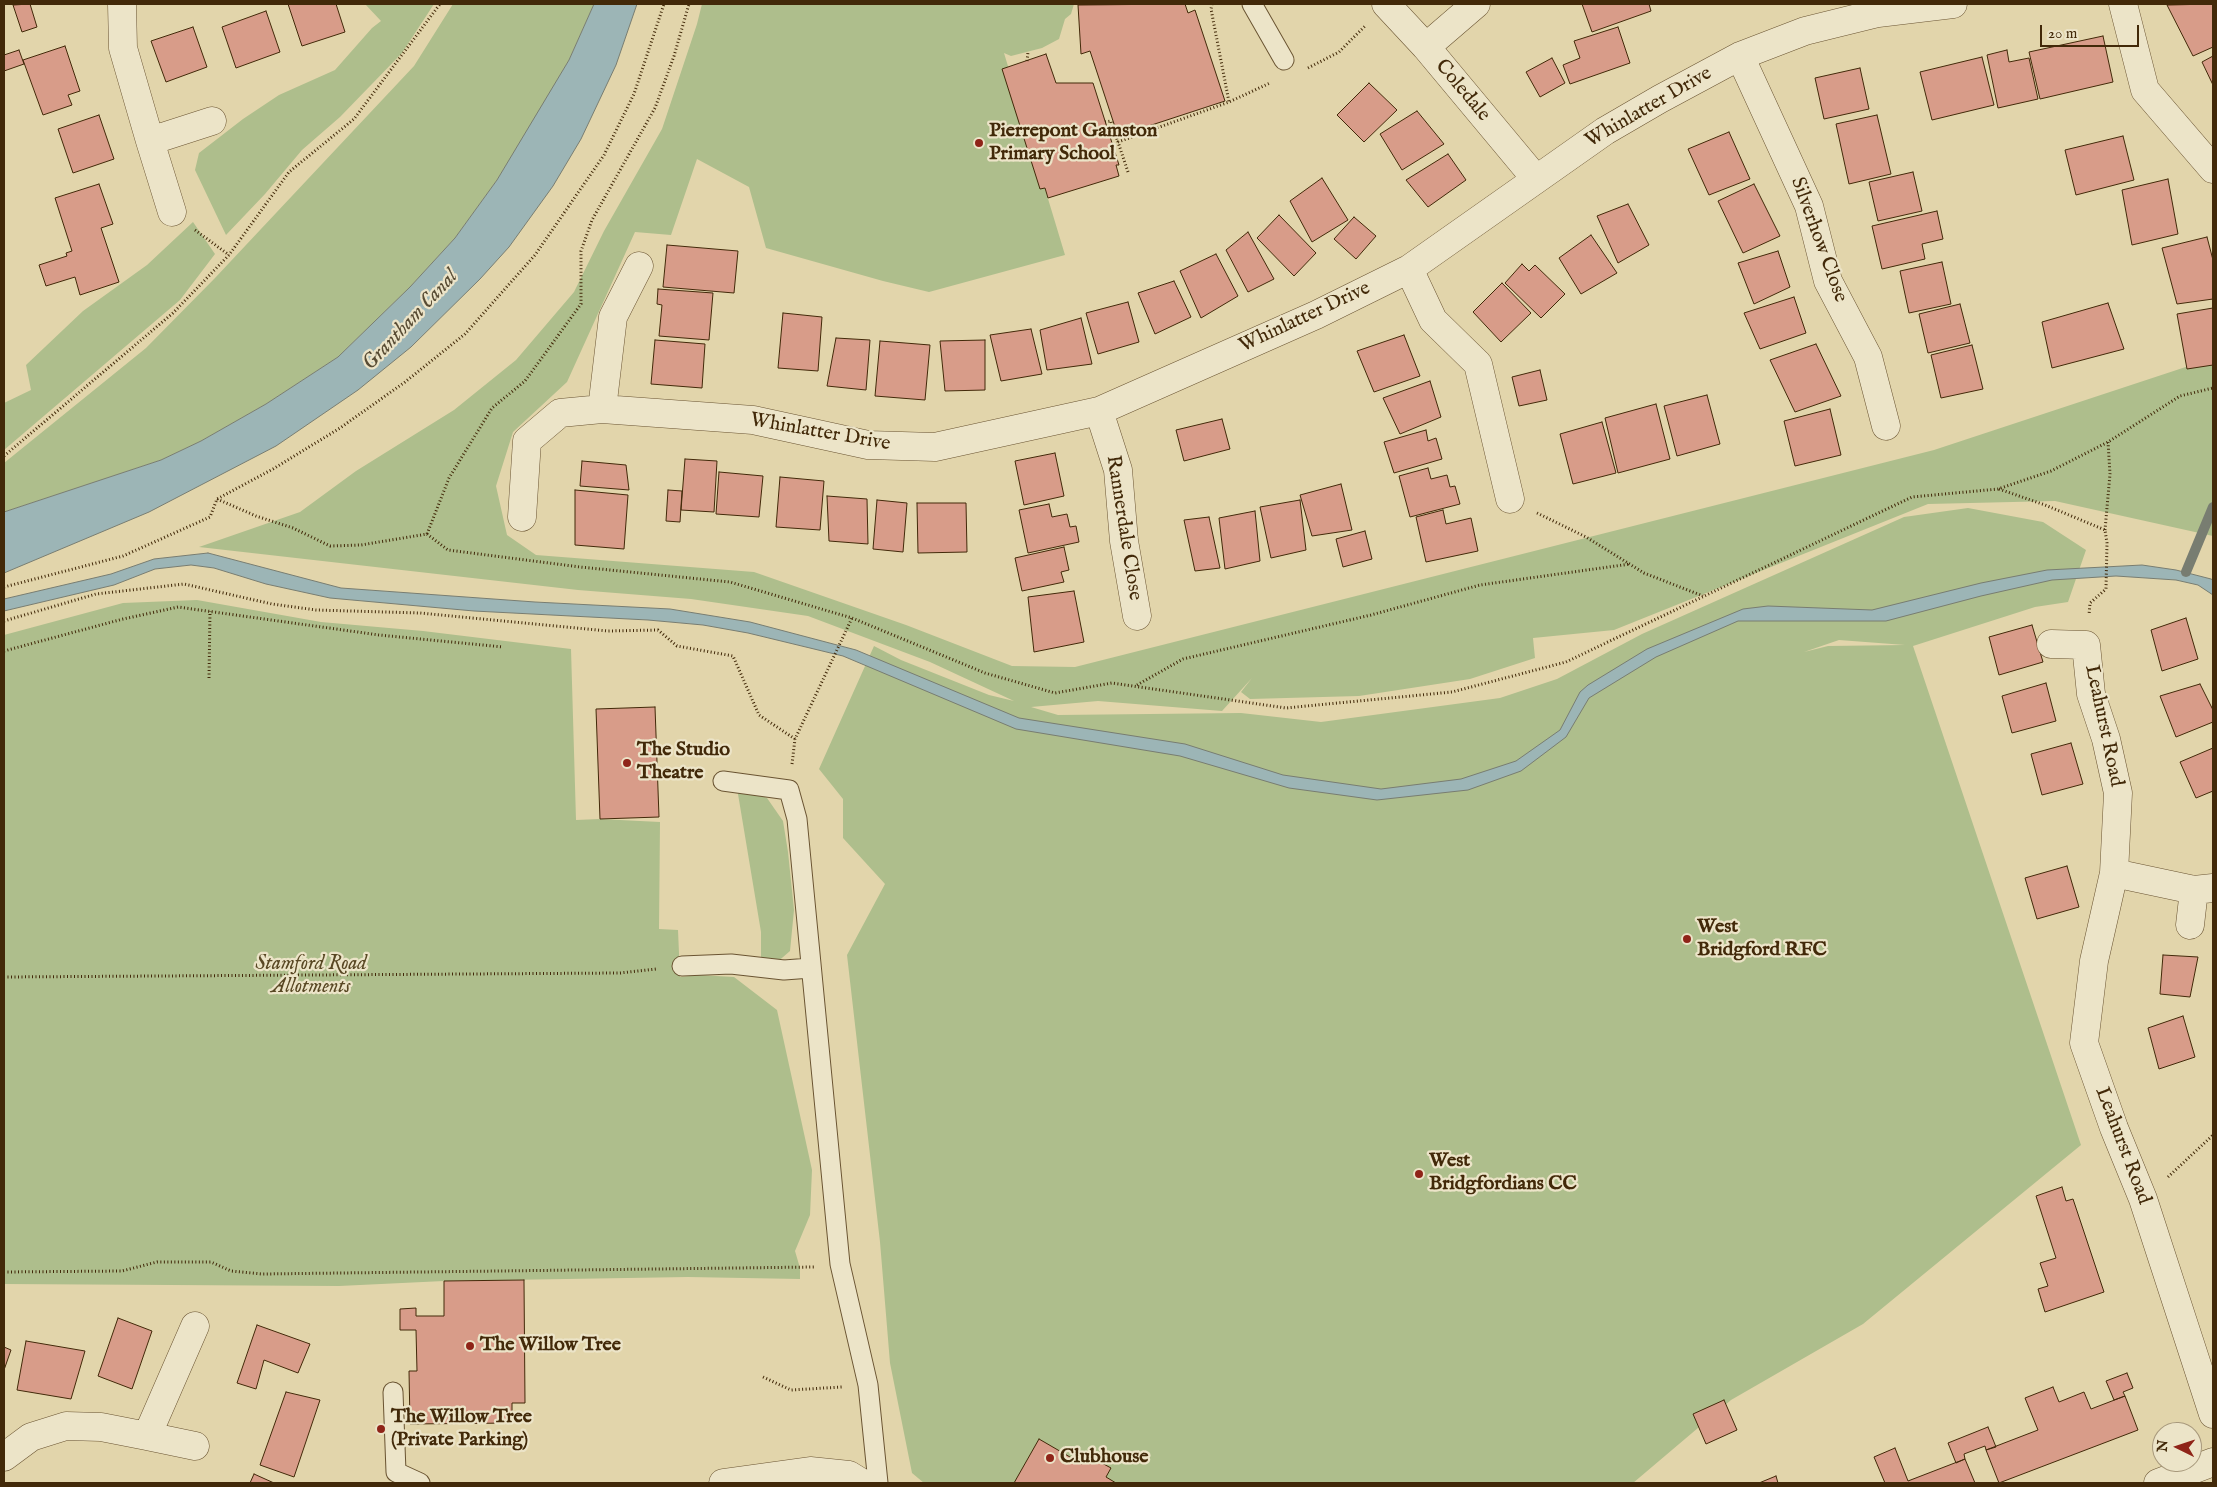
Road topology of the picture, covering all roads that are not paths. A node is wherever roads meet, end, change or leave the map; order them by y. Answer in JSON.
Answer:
{"nodes":[{"id":1,"x":122,"y":4,"type":"edge"},
{"id":2,"x":1252,"y":4,"type":"edge"},
{"id":3,"x":1387,"y":4,"type":"edge"},
{"id":4,"x":1476,"y":4,"type":"edge"},
{"id":5,"x":1953,"y":4,"type":"edge"},
{"id":6,"x":2124,"y":4,"type":"edge"},
{"id":7,"x":1877,"y":8,"type":"edge"},
{"id":8,"x":1426,"y":47,"type":"junction"},
{"id":9,"x":1740,"y":56,"type":"junction"},
{"id":10,"x":1284,"y":60,"type":"dead end"},
{"id":11,"x":212,"y":121,"type":"dead end"},
{"id":12,"x":150,"y":141,"type":"junction"},
{"id":13,"x":2213,"y":169,"type":"edge"},
{"id":14,"x":1536,"y":179,"type":"junction"},
{"id":15,"x":172,"y":212,"type":"road end"},
{"id":16,"x":640,"y":266,"type":"dead end"},
{"id":17,"x":1409,"y":269,"type":"junction"},
{"id":18,"x":602,"y":409,"type":"junction"},
{"id":19,"x":1099,"y":412,"type":"junction"},
{"id":20,"x":1886,"y":426,"type":"dead end"},
{"id":21,"x":1510,"y":500,"type":"road end"},
{"id":22,"x":522,"y":517,"type":"dead end"},
{"id":23,"x":1137,"y":616,"type":"dead end"},
{"id":24,"x":2051,"y":644,"type":"dead end"},
{"id":25,"x":724,"y":781,"type":"dead end"},
{"id":26,"x":2114,"y":873,"type":"junction"},
{"id":27,"x":2204,"y":889,"type":"edge"},
{"id":28,"x":2190,"y":925,"type":"dead end"},
{"id":29,"x":682,"y":966,"type":"road end"},
{"id":30,"x":811,"y":968,"type":"junction"},
{"id":31,"x":195,"y":1326,"type":"dead end"},
{"id":32,"x":393,"y":1392,"type":"dead end"},
{"id":33,"x":2213,"y":1414,"type":"edge"},
{"id":34,"x":147,"y":1436,"type":"junction"},
{"id":35,"x":195,"y":1446,"type":"dead end"},
{"id":36,"x":4,"y":1458,"type":"edge"},
{"id":37,"x":2213,"y":1462,"type":"edge"},
{"id":38,"x":420,"y":1483,"type":"edge"},
{"id":39,"x":723,"y":1483,"type":"edge"},
{"id":40,"x":862,"y":1483,"type":"edge"},
{"id":41,"x":878,"y":1483,"type":"edge"},
{"id":42,"x":2158,"y":1483,"type":"edge"}],
"edges":[{"from":1,"to":12,"type":"street"},
{"from":2,"to":10,"type":"lane"},
{"from":3,"to":8,"type":"street","name":"Coledale"},
{"from":4,"to":8,"type":"street"},
{"from":5,"to":7,"type":"street","name":"Whinlatter Drive"},
{"from":6,"to":13,"type":"street"},
{"from":7,"to":9,"type":"street","name":"Whinlatter Drive"},
{"from":8,"to":14,"type":"street","name":"Coledale"},
{"from":9,"to":14,"type":"street","name":"Whinlatter Drive"},
{"from":9,"to":20,"type":"street","name":"Silverhow Close"},
{"from":11,"to":12,"type":"street"},
{"from":12,"to":15,"type":"street"},
{"from":14,"to":17,"type":"street","name":"Whinlatter Drive"},
{"from":16,"to":18,"type":"street"},
{"from":17,"to":19,"type":"street","name":"Whinlatter Drive"},
{"from":17,"to":21,"type":"street"},
{"from":18,"to":19,"type":"street","name":"Whinlatter Drive"},
{"from":18,"to":22,"type":"street","name":"Whinlatter Drive"},
{"from":19,"to":23,"type":"street","name":"Rannerdale Close"},
{"from":24,"to":26,"type":"street","name":"Leahurst Road"},
{"from":25,"to":30,"type":"lane"},
{"from":26,"to":27,"type":"street"},
{"from":26,"to":33,"type":"street","name":"Leahurst Road"},
{"from":27,"to":28,"type":"street"},
{"from":29,"to":30,"type":"lane"},
{"from":30,"to":41,"type":"lane"},
{"from":31,"to":34,"type":"street"},
{"from":32,"to":38,"type":"lane"},
{"from":34,"to":35,"type":"street"},
{"from":34,"to":36,"type":"street"},
{"from":37,"to":42,"type":"street"},
{"from":39,"to":40,"type":"street"}]}
